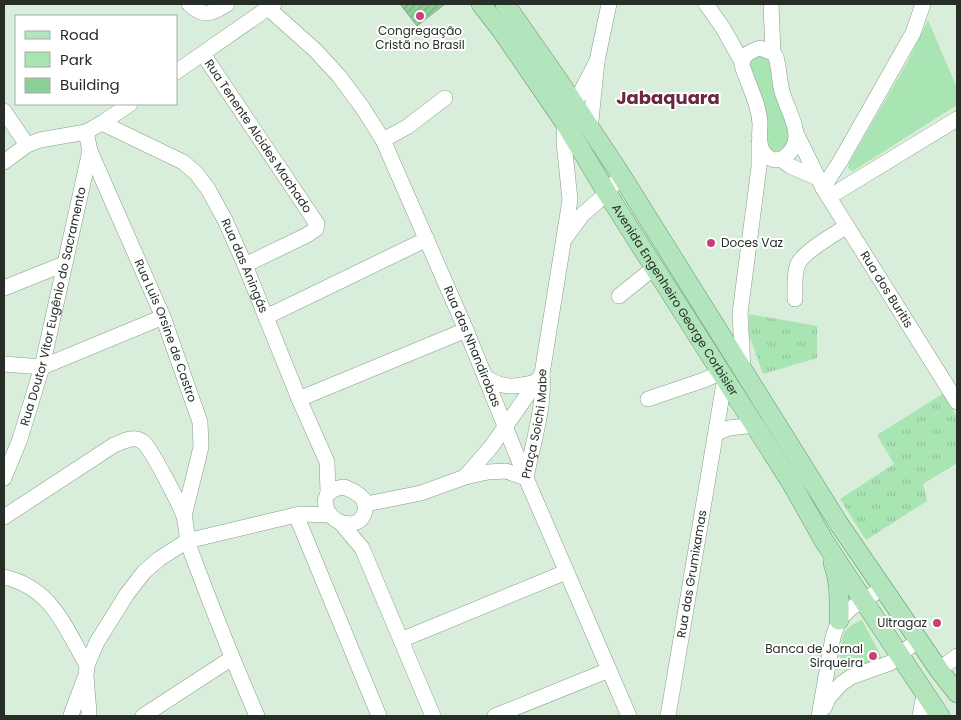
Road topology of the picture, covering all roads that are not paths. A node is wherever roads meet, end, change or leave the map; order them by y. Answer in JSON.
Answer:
{"nodes":[{"id":1,"x":189,"y":4,"type":"edge"},
{"id":2,"x":227,"y":4,"type":"edge"},
{"id":3,"x":481,"y":4,"type":"edge"},
{"id":4,"x":505,"y":4,"type":"edge"},
{"id":5,"x":610,"y":4,"type":"edge"},
{"id":6,"x":706,"y":4,"type":"edge"},
{"id":7,"x":771,"y":4,"type":"edge"},
{"id":8,"x":923,"y":4,"type":"edge"},
{"id":9,"x":271,"y":6,"type":"edge"},
{"id":10,"x":773,"y":53,"type":"junction"},
{"id":11,"x":203,"y":54,"type":"junction"},
{"id":12,"x":745,"y":58,"type":"junction"},
{"id":13,"x":596,"y":61,"type":"junction"},
{"id":14,"x":178,"y":71,"type":"edge"},
{"id":15,"x":445,"y":98,"type":"dead end"},
{"id":16,"x":574,"y":104,"type":"junction"},
{"id":17,"x":129,"y":105,"type":"edge"},
{"id":18,"x":4,"y":111,"type":"edge"},
{"id":19,"x":957,"y":120,"type":"edge"},
{"id":20,"x":102,"y":123,"type":"junction"},
{"id":21,"x":565,"y":123,"type":"junction"},
{"id":22,"x":590,"y":130,"type":"junction"},
{"id":23,"x":86,"y":132,"type":"junction"},
{"id":24,"x":796,"y":133,"type":"junction"},
{"id":25,"x":383,"y":140,"type":"junction"},
{"id":26,"x":759,"y":143,"type":"junction"},
{"id":27,"x":27,"y":145,"type":"junction"},
{"id":28,"x":90,"y":151,"type":"junction"},
{"id":29,"x":780,"y":160,"type":"junction"},
{"id":30,"x":4,"y":162,"type":"edge"},
{"id":31,"x":621,"y":175,"type":"junction"},
{"id":32,"x":824,"y":187,"type":"junction"},
{"id":33,"x":607,"y":193,"type":"junction"},
{"id":34,"x":755,"y":196,"type":"junction"},
{"id":35,"x":570,"y":200,"type":"junction"},
{"id":36,"x":586,"y":211,"type":"junction"},
{"id":37,"x":847,"y":226,"type":"junction"},
{"id":38,"x":427,"y":240,"type":"junction"},
{"id":39,"x":564,"y":241,"type":"junction"},
{"id":40,"x":64,"y":264,"type":"junction"},
{"id":41,"x":245,"y":265,"type":"junction"},
{"id":42,"x":655,"y":267,"type":"junction"},
{"id":43,"x":4,"y":288,"type":"edge"},
{"id":44,"x":619,"y":296,"type":"dead end"},
{"id":45,"x":795,"y":299,"type":"dead end"},
{"id":46,"x":740,"y":313,"type":"junction"},
{"id":47,"x":163,"y":317,"type":"junction"},
{"id":48,"x":266,"y":317,"type":"junction"},
{"id":49,"x":466,"y":330,"type":"junction"},
{"id":50,"x":718,"y":330,"type":"junction"},
{"id":51,"x":4,"y":364,"type":"edge"},
{"id":52,"x":42,"y":367,"type":"junction"},
{"id":53,"x":743,"y":370,"type":"junction"},
{"id":54,"x":723,"y":375,"type":"junction"},
{"id":55,"x":487,"y":378,"type":"junction"},
{"id":56,"x":538,"y":378,"type":"junction"},
{"id":57,"x":648,"y":399,"type":"dead end"},
{"id":58,"x":299,"y":400,"type":"junction"},
{"id":59,"x":957,"y":402,"type":"edge"},
{"id":60,"x":506,"y":425,"type":"junction"},
{"id":61,"x":755,"y":425,"type":"junction"},
{"id":62,"x":716,"y":433,"type":"junction"},
{"id":63,"x":327,"y":462,"type":"junction"},
{"id":64,"x":465,"y":477,"type":"junction"},
{"id":65,"x":4,"y":478,"type":"edge"},
{"id":66,"x":526,"y":478,"type":"junction"},
{"id":67,"x":354,"y":491,"type":"junction"},
{"id":68,"x":331,"y":508,"type":"junction"},
{"id":69,"x":364,"y":510,"type":"junction"},
{"id":70,"x":298,"y":515,"type":"junction"},
{"id":71,"x":184,"y":516,"type":"junction"},
{"id":72,"x":4,"y":517,"type":"edge"},
{"id":73,"x":187,"y":541,"type":"junction"},
{"id":74,"x":824,"y":541,"type":"junction"},
{"id":75,"x":362,"y":548,"type":"junction"},
{"id":76,"x":566,"y":572,"type":"junction"},
{"id":77,"x":4,"y":577,"type":"edge"},
{"id":78,"x":883,"y":588,"type":"junction"},
{"id":79,"x":862,"y":600,"type":"junction"},
{"id":80,"x":839,"y":620,"type":"junction"},
{"id":81,"x":401,"y":640,"type":"junction"},
{"id":82,"x":918,"y":640,"type":"junction"},
{"id":83,"x":831,"y":655,"type":"junction"},
{"id":84,"x":900,"y":656,"type":"junction"},
{"id":85,"x":957,"y":656,"type":"edge"},
{"id":86,"x":232,"y":658,"type":"junction"},
{"id":87,"x":86,"y":670,"type":"junction"},
{"id":88,"x":609,"y":670,"type":"junction"},
{"id":89,"x":939,"y":670,"type":"junction"},
{"id":90,"x":851,"y":677,"type":"junction"},
{"id":91,"x":957,"y":693,"type":"edge"},
{"id":92,"x":924,"y":694,"type":"junction"},
{"id":93,"x":90,"y":715,"type":"edge"},
{"id":94,"x":70,"y":716,"type":"edge"},
{"id":95,"x":142,"y":716,"type":"edge"},
{"id":96,"x":257,"y":716,"type":"edge"},
{"id":97,"x":379,"y":716,"type":"edge"},
{"id":98,"x":433,"y":716,"type":"edge"},
{"id":99,"x":495,"y":716,"type":"edge"},
{"id":100,"x":629,"y":716,"type":"edge"},
{"id":101,"x":668,"y":716,"type":"edge"},
{"id":102,"x":819,"y":716,"type":"edge"},
{"id":103,"x":920,"y":716,"type":"edge"},
{"id":104,"x":940,"y":716,"type":"edge"}],
"edges":[{"from":1,"to":2,"type":"street"},
{"from":3,"to":21,"type":"main road","name":"Avenida Engenheiro George Corbisier"},
{"from":4,"to":16,"type":"main road","name":"Avenida Engenheiro George Corbisier"},
{"from":5,"to":13,"type":"street"},
{"from":6,"to":12,"type":"street"},
{"from":7,"to":10,"type":"street"},
{"from":8,"to":32,"type":"street"},
{"from":9,"to":11,"type":"street"},
{"from":9,"to":25,"type":"street","name":"Rua das Nhandirobas"},
{"from":10,"to":12,"type":"street"},
{"from":10,"to":24,"type":"street","name":"Rua dos Buritis"},
{"from":11,"to":14,"type":"street"},
{"from":11,"to":41,"type":"street","name":"Rua Tenente Alcides Machado"},
{"from":12,"to":26,"type":"street"},
{"from":13,"to":16,"type":"street"},
{"from":13,"to":22,"type":"street"},
{"from":15,"to":25,"type":"street"},
{"from":16,"to":21,"type":"street"},
{"from":16,"to":22,"type":"main road","name":"Avenida Engenheiro George Corbisier"},
{"from":17,"to":20,"type":"street"},
{"from":18,"to":27,"type":"street"},
{"from":19,"to":32,"type":"street"},
{"from":20,"to":23,"type":"street"},
{"from":20,"to":41,"type":"street","name":"Rua das Aningás"},
{"from":21,"to":33,"type":"main road","name":"Avenida Engenheiro George Corbisier"},
{"from":21,"to":35,"type":"street"},
{"from":22,"to":31,"type":"main road","name":"Avenida Engenheiro George Corbisier"},
{"from":23,"to":27,"type":"street"},
{"from":23,"to":28,"type":"street","name":"Rua Doutor Vitor Eugênio do Sacramento"},
{"from":24,"to":29,"type":"street"},
{"from":24,"to":32,"type":"street","name":"Rua dos Buritis"},
{"from":25,"to":38,"type":"street","name":"Rua das Nhandirobas"},
{"from":26,"to":29,"type":"street"},
{"from":26,"to":34,"type":"street"},
{"from":27,"to":30,"type":"street"},
{"from":28,"to":40,"type":"street","name":"Rua Doutor Vitor Eugênio do Sacramento"},
{"from":28,"to":47,"type":"street","name":"Rua Luis Orsine de Castro"},
{"from":29,"to":32,"type":"street"},
{"from":29,"to":34,"type":"street"},
{"from":31,"to":33,"type":"street"},
{"from":31,"to":50,"type":"main road","name":"Avenida Engenheiro George Corbisier"},
{"from":32,"to":37,"type":"street","name":"Rua dos Buritis"},
{"from":33,"to":36,"type":"street"},
{"from":33,"to":42,"type":"main road","name":"Avenida Engenheiro George Corbisier"},
{"from":34,"to":46,"type":"street"},
{"from":35,"to":36,"type":"street"},
{"from":35,"to":39,"type":"street"},
{"from":36,"to":39,"type":"street"},
{"from":37,"to":45,"type":"street"},
{"from":37,"to":59,"type":"street","name":"Rua dos Buritis"},
{"from":38,"to":48,"type":"street"},
{"from":38,"to":49,"type":"street","name":"Rua das Nhandirobas"},
{"from":39,"to":56,"type":"street"},
{"from":40,"to":43,"type":"street"},
{"from":40,"to":52,"type":"street","name":"Rua Doutor Vitor Eugênio do Sacramento"},
{"from":41,"to":48,"type":"street","name":"Rua das Aningás"},
{"from":42,"to":44,"type":"street"},
{"from":42,"to":54,"type":"main road","name":"Avenida Engenheiro George Corbisier"},
{"from":46,"to":50,"type":"street"},
{"from":46,"to":53,"type":"street"},
{"from":47,"to":52,"type":"street"},
{"from":47,"to":71,"type":"street","name":"Rua Luis Orsine de Castro"},
{"from":48,"to":58,"type":"street","name":"Rua das Aningás"},
{"from":49,"to":55,"type":"street","name":"Rua das Nhandirobas"},
{"from":49,"to":58,"type":"street"},
{"from":50,"to":53,"type":"main road","name":"Avenida Engenheiro George Corbisier"},
{"from":51,"to":52,"type":"street"},
{"from":52,"to":65,"type":"street","name":"Rua Doutor Vitor Eugênio do Sacramento"},
{"from":53,"to":78,"type":"main road","name":"Avenida Engenheiro George Corbisier"},
{"from":54,"to":57,"type":"street"},
{"from":54,"to":61,"type":"main road","name":"Avenida Engenheiro George Corbisier"},
{"from":54,"to":62,"type":"street","name":"Rua das Grumixamas"},
{"from":55,"to":56,"type":"street"},
{"from":55,"to":60,"type":"street","name":"Rua das Nhandirobas"},
{"from":56,"to":60,"type":"street","name":"Praça Soichi Mabe"},
{"from":56,"to":66,"type":"street","name":"Praça Soichi Mabe"},
{"from":58,"to":63,"type":"street","name":"Rua das Aningás"},
{"from":60,"to":64,"type":"street","name":"Praça Soichi Mabe"},
{"from":60,"to":66,"type":"street","name":"Rua das Nhandirobas"},
{"from":61,"to":62,"type":"street"},
{"from":61,"to":74,"type":"main road","name":"Avenida Engenheiro George Corbisier"},
{"from":62,"to":101,"type":"street","name":"Rua das Grumixamas"},
{"from":63,"to":67,"type":"street","name":"Rua das Aningás"},
{"from":63,"to":68,"type":"street","name":"Rua das Aningás"},
{"from":64,"to":66,"type":"street","name":"Praça Soichi Mabe"},
{"from":64,"to":69,"type":"street"},
{"from":66,"to":76,"type":"street","name":"Rua das Nhandirobas"},
{"from":67,"to":68,"type":"street"},
{"from":67,"to":69,"type":"street"},
{"from":68,"to":69,"type":"street"},
{"from":68,"to":70,"type":"street"},
{"from":68,"to":75,"type":"street"},
{"from":69,"to":75,"type":"street"},
{"from":70,"to":73,"type":"street"},
{"from":70,"to":97,"type":"street"},
{"from":71,"to":72,"type":"street"},
{"from":71,"to":73,"type":"street"},
{"from":73,"to":86,"type":"street"},
{"from":73,"to":87,"type":"street"},
{"from":74,"to":79,"type":"main road","name":"Avenida Engenheiro George Corbisier"},
{"from":74,"to":80,"type":"main road"},
{"from":75,"to":81,"type":"street"},
{"from":76,"to":81,"type":"street"},
{"from":76,"to":88,"type":"street","name":"Rua das Nhandirobas"},
{"from":77,"to":87,"type":"street"},
{"from":78,"to":79,"type":"street"},
{"from":78,"to":82,"type":"main road","name":"Avenida Engenheiro George Corbisier"},
{"from":79,"to":80,"type":"street"},
{"from":79,"to":84,"type":"main road","name":"Avenida Engenheiro George Corbisier"},
{"from":80,"to":83,"type":"street"},
{"from":81,"to":98,"type":"street"},
{"from":82,"to":84,"type":"street"},
{"from":82,"to":89,"type":"main road","name":"Avenida Engenheiro George Corbisier"},
{"from":83,"to":90,"type":"street"},
{"from":83,"to":102,"type":"street"},
{"from":84,"to":90,"type":"street"},
{"from":84,"to":92,"type":"main road","name":"Avenida Engenheiro George Corbisier"},
{"from":85,"to":89,"type":"street"},
{"from":86,"to":95,"type":"street"},
{"from":86,"to":96,"type":"street"},
{"from":87,"to":93,"type":"street"},
{"from":87,"to":94,"type":"street"},
{"from":88,"to":99,"type":"street"},
{"from":88,"to":100,"type":"street","name":"Rua das Nhandirobas"},
{"from":89,"to":91,"type":"main road","name":"Avenida Engenheiro George Corbisier"},
{"from":90,"to":102,"type":"street"},
{"from":92,"to":103,"type":"street"},
{"from":92,"to":104,"type":"main road","name":"Avenida Engenheiro George Corbisier"},
{"from":93,"to":94,"type":"street"}]}
